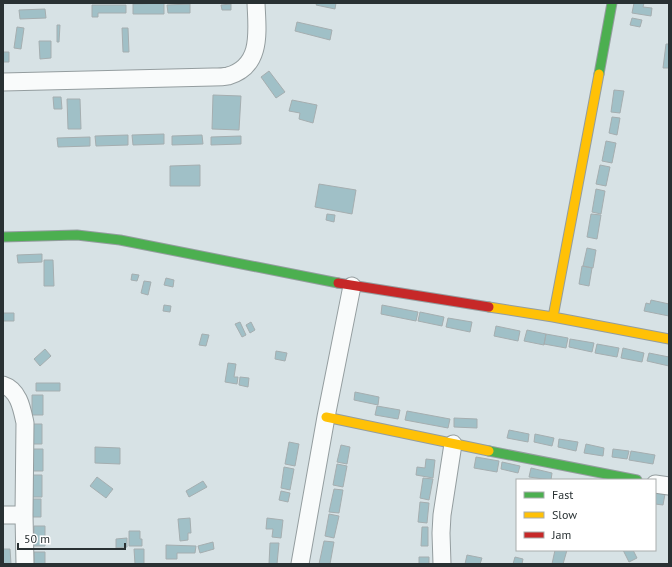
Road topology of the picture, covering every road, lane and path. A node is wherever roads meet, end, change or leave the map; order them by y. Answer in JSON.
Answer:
{"nodes":[{"id":1,"x":256,"y":3,"type":"edge"},
{"id":2,"x":612,"y":3,"type":"edge"},
{"id":3,"x":3,"y":82,"type":"edge"},
{"id":4,"x":3,"y":237,"type":"edge"},
{"id":5,"x":352,"y":286,"type":"junction"},
{"id":6,"x":554,"y":317,"type":"junction"},
{"id":7,"x":669,"y":339,"type":"edge"},
{"id":8,"x":3,"y":385,"type":"edge"},
{"id":9,"x":326,"y":417,"type":"junction"},
{"id":10,"x":453,"y":444,"type":"junction"},
{"id":11,"x":632,"y":479,"type":"edge"},
{"id":12,"x":656,"y":484,"type":"edge"},
{"id":13,"x":669,"y":486,"type":"edge"},
{"id":14,"x":3,"y":515,"type":"edge"},
{"id":15,"x":24,"y":515,"type":"junction"},
{"id":16,"x":25,"y":564,"type":"edge"},
{"id":17,"x":300,"y":564,"type":"edge"},
{"id":18,"x":442,"y":564,"type":"edge"}],
"edges":[{"from":1,"to":3,"type":"street"},
{"from":2,"to":6,"type":"street"},
{"from":4,"to":5,"type":"street"},
{"from":5,"to":6,"type":"street"},
{"from":5,"to":9,"type":"street"},
{"from":6,"to":7,"type":"street"},
{"from":8,"to":15,"type":"street"},
{"from":9,"to":10,"type":"street"},
{"from":9,"to":17,"type":"street"},
{"from":10,"to":11,"type":"street"},
{"from":10,"to":18,"type":"street"},
{"from":12,"to":13,"type":"street"},
{"from":14,"to":15,"type":"street"},
{"from":15,"to":16,"type":"street"}]}
